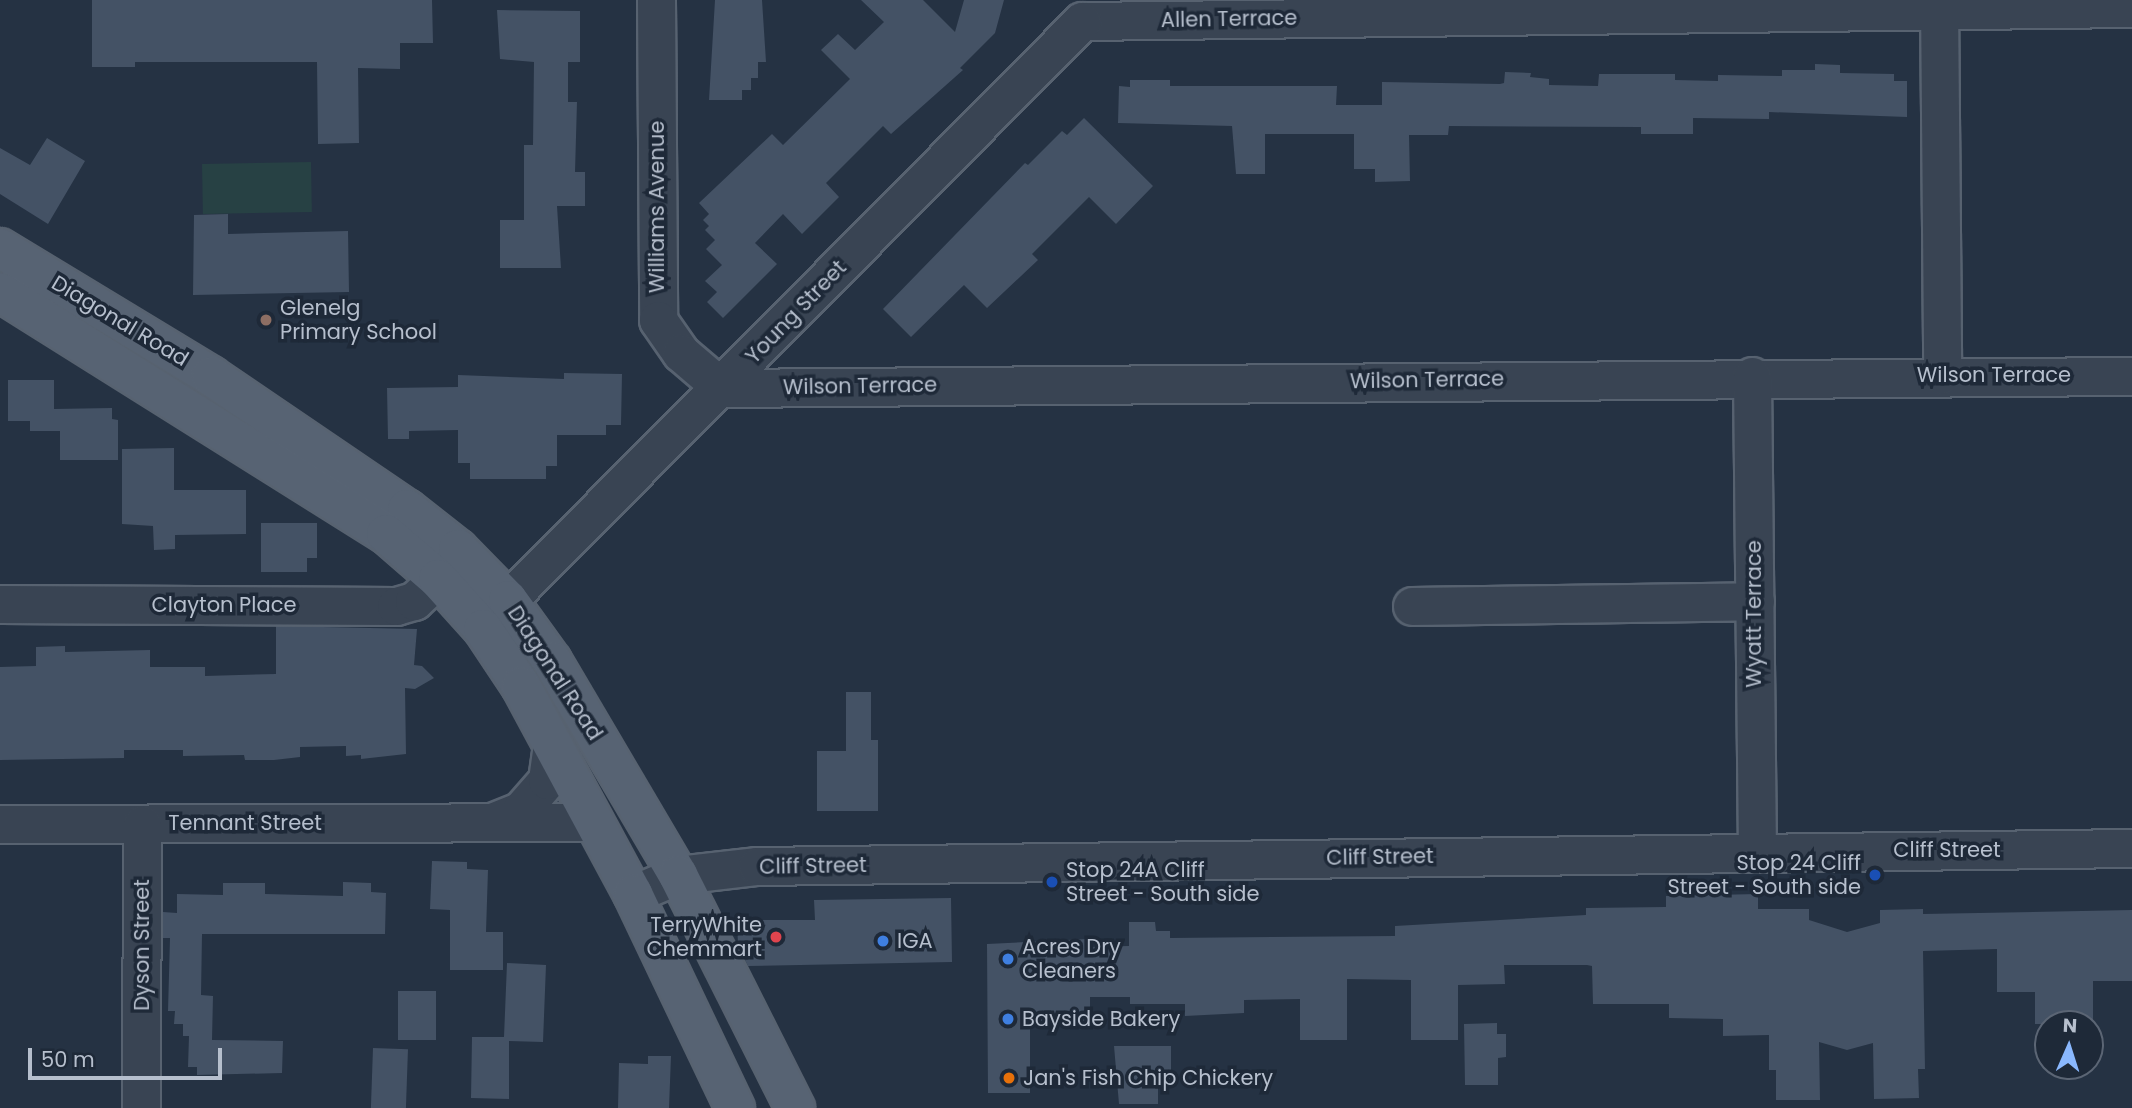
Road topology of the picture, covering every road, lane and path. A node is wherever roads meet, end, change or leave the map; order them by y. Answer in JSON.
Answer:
{"nodes":[{"id":1,"x":656,"y":0,"type":"edge"},
{"id":2,"x":2045,"y":5,"type":"edge"},
{"id":3,"x":1938,"y":6,"type":"edge"},
{"id":4,"x":2132,"y":8,"type":"edge"},
{"id":5,"x":1079,"y":10,"type":"edge"},
{"id":6,"x":0,"y":248,"type":"edge"},
{"id":7,"x":0,"y":292,"type":"edge"},
{"id":8,"x":1942,"y":375,"type":"junction"},
{"id":9,"x":1752,"y":376,"type":"junction"},
{"id":10,"x":2132,"y":376,"type":"edge"},
{"id":11,"x":722,"y":388,"type":"junction"},
{"id":12,"x":438,"y":579,"type":"junction"},
{"id":13,"x":508,"y":600,"type":"junction"},
{"id":14,"x":1755,"y":601,"type":"junction"},
{"id":15,"x":0,"y":604,"type":"edge"},
{"id":16,"x":1412,"y":606,"type":"dead end"},
{"id":17,"x":552,"y":745,"type":"junction"},
{"id":18,"x":491,"y":822,"type":"junction"},
{"id":19,"x":594,"y":822,"type":"junction"},
{"id":20,"x":0,"y":824,"type":"edge"},
{"id":21,"x":142,"y":824,"type":"junction"},
{"id":22,"x":2132,"y":848,"type":"edge"},
{"id":23,"x":1757,"y":851,"type":"junction"},
{"id":24,"x":757,"y":866,"type":"junction"},
{"id":25,"x":678,"y":875,"type":"junction"},
{"id":26,"x":633,"y":894,"type":"junction"},
{"id":27,"x":702,"y":925,"type":"junction"},
{"id":28,"x":141,"y":1108,"type":"edge"},
{"id":29,"x":735,"y":1108,"type":"edge"},
{"id":30,"x":795,"y":1108,"type":"edge"}],
"edges":[{"from":1,"to":11,"type":"street","name":"Williams Avenue"},
{"from":2,"to":3,"type":"street","name":"Allen Terrace"},
{"from":2,"to":4,"type":"street","name":"Allen Terrace"},
{"from":3,"to":5,"type":"street","name":"Allen Terrace"},
{"from":3,"to":8,"type":"street"},
{"from":5,"to":11,"type":"street","name":"Young Street"},
{"from":6,"to":13,"type":"main road","name":"Diagonal Road"},
{"from":7,"to":12,"type":"main road","name":"Diagonal Road"},
{"from":8,"to":9,"type":"street","name":"Wilson Terrace"},
{"from":8,"to":10,"type":"street","name":"Wilson Terrace"},
{"from":9,"to":11,"type":"street","name":"Wilson Terrace"},
{"from":9,"to":14,"type":"street","name":"Wyatt Terrace"},
{"from":11,"to":13,"type":"street","name":"Young Street"},
{"from":12,"to":15,"type":"street","name":"Clayton Place"},
{"from":12,"to":17,"type":"main road","name":"Diagonal Road"},
{"from":13,"to":25,"type":"main road","name":"Diagonal Road"},
{"from":14,"to":16,"type":"street"},
{"from":14,"to":23,"type":"street","name":"Wyatt Terrace"},
{"from":17,"to":18,"type":"street","name":"Tennant Street"},
{"from":17,"to":19,"type":"main road","name":"Diagonal Road"},
{"from":18,"to":19,"type":"street","name":"Tennant Street"},
{"from":18,"to":21,"type":"street","name":"Tennant Street"},
{"from":19,"to":26,"type":"main road","name":"Diagonal Road"},
{"from":20,"to":21,"type":"street","name":"Tennant Street"},
{"from":21,"to":28,"type":"street","name":"Dyson Street"},
{"from":22,"to":23,"type":"street","name":"Cliff Street"},
{"from":23,"to":24,"type":"street","name":"Cliff Street"},
{"from":24,"to":25,"type":"street","name":"Cliff Street"},
{"from":24,"to":27,"type":"street"},
{"from":25,"to":26,"type":"street","name":"Cliff Street"},
{"from":25,"to":27,"type":"main road","name":"Diagonal Road"},
{"from":26,"to":29,"type":"main road","name":"Diagonal Road"},
{"from":27,"to":30,"type":"main road","name":"Diagonal Road"}]}
